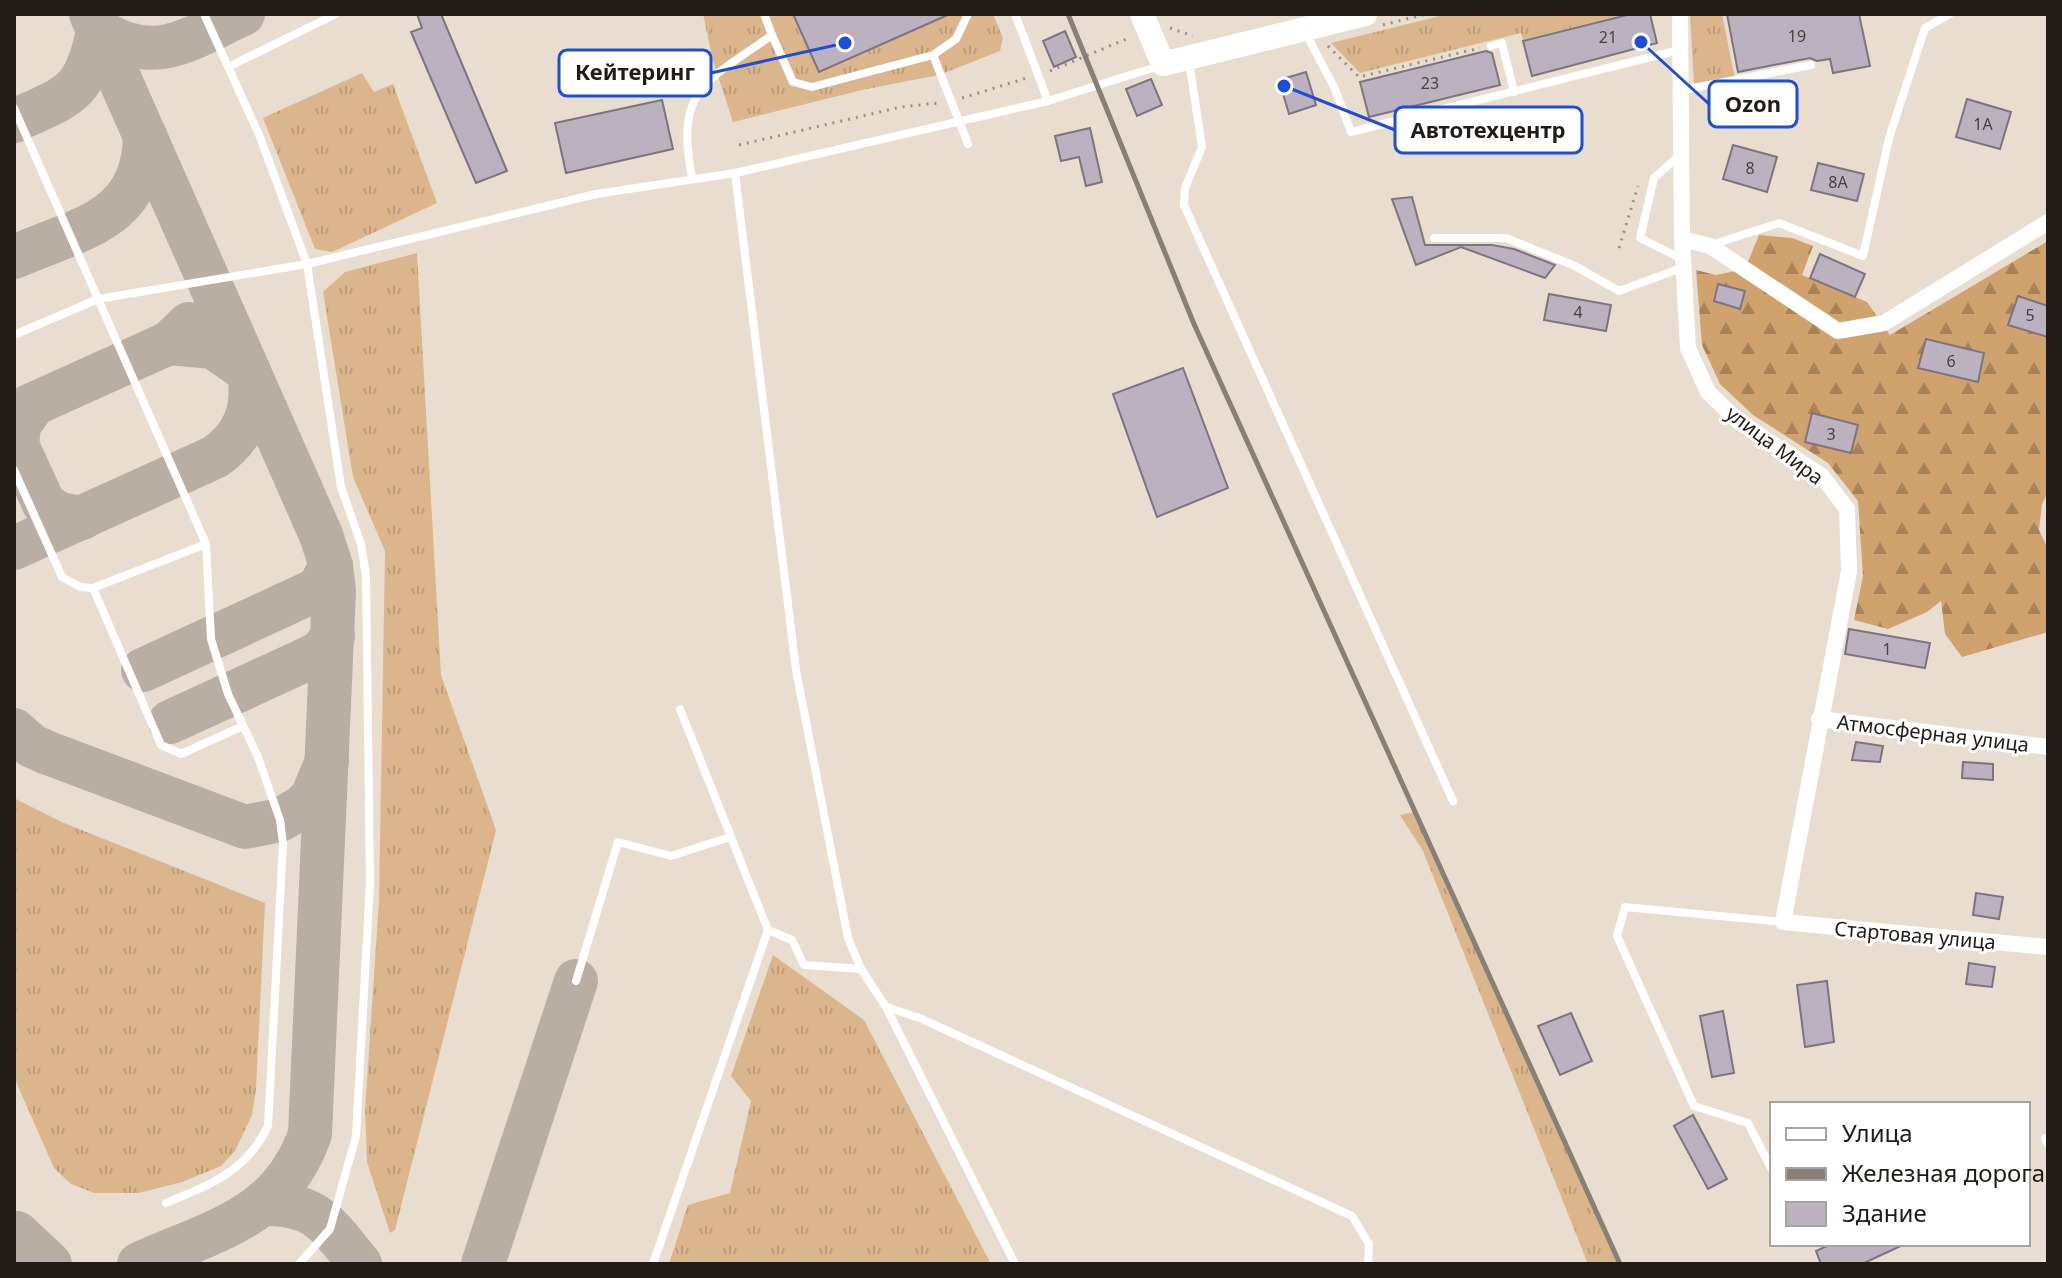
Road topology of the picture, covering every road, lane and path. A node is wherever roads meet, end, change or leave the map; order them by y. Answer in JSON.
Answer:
{"nodes":[{"id":1,"x":204,"y":14,"type":"edge"},
{"id":2,"x":336,"y":14,"type":"edge"},
{"id":3,"x":764,"y":14,"type":"edge"},
{"id":4,"x":968,"y":14,"type":"edge"},
{"id":5,"x":1015,"y":14,"type":"edge"},
{"id":6,"x":1142,"y":14,"type":"edge"},
{"id":7,"x":1365,"y":14,"type":"edge"},
{"id":8,"x":1680,"y":14,"type":"edge"},
{"id":9,"x":1950,"y":14,"type":"edge"},
{"id":10,"x":1164,"y":26,"type":"dead end"},
{"id":11,"x":772,"y":35,"type":"junction"},
{"id":12,"x":1313,"y":35,"type":"junction"},
{"id":13,"x":1194,"y":36,"type":"dead end"},
{"id":14,"x":1491,"y":46,"type":"joint"},
{"id":15,"x":1683,"y":49,"type":"junction"},
{"id":16,"x":933,"y":55,"type":"junction"},
{"id":17,"x":1189,"y":60,"type":"junction"},
{"id":18,"x":1163,"y":64,"type":"junction"},
{"id":19,"x":1811,"y":65,"type":"dead end"},
{"id":20,"x":228,"y":67,"type":"junction"},
{"id":21,"x":1683,"y":90,"type":"junction"},
{"id":22,"x":1514,"y":92,"type":"junction"},
{"id":23,"x":1048,"y":101,"type":"junction"},
{"id":24,"x":14,"y":108,"type":"edge"},
{"id":25,"x":960,"y":120,"type":"junction"},
{"id":26,"x":968,"y":144,"type":"dead end"},
{"id":27,"x":1683,"y":152,"type":"junction"},
{"id":28,"x":735,"y":173,"type":"junction"},
{"id":29,"x":692,"y":178,"type":"junction"},
{"id":30,"x":1639,"y":182,"type":"dead end"},
{"id":31,"x":2048,"y":222,"type":"edge"},
{"id":32,"x":1434,"y":238,"type":"dead end"},
{"id":33,"x":1682,"y":239,"type":"junction"},
{"id":34,"x":1710,"y":246,"type":"junction"},
{"id":35,"x":1619,"y":248,"type":"dead end"},
{"id":36,"x":1684,"y":263,"type":"junction"},
{"id":37,"x":307,"y":264,"type":"junction"},
{"id":38,"x":98,"y":299,"type":"junction"},
{"id":39,"x":14,"y":335,"type":"edge"},
{"id":40,"x":14,"y":470,"type":"edge"},
{"id":41,"x":206,"y":544,"type":"junction"},
{"id":42,"x":93,"y":588,"type":"junction"},
{"id":43,"x":680,"y":709,"type":"dead end"},
{"id":44,"x":1819,"y":719,"type":"junction"},
{"id":45,"x":243,"y":726,"type":"junction"},
{"id":46,"x":2048,"y":747,"type":"edge"},
{"id":47,"x":1453,"y":801,"type":"dead end"},
{"id":48,"x":730,"y":837,"type":"junction"},
{"id":49,"x":1783,"y":922,"type":"junction"},
{"id":50,"x":768,"y":930,"type":"junction"},
{"id":51,"x":2048,"y":947,"type":"edge"},
{"id":52,"x":861,"y":969,"type":"junction"},
{"id":53,"x":576,"y":981,"type":"dead end"},
{"id":54,"x":886,"y":1007,"type":"junction"},
{"id":55,"x":1770,"y":1166,"type":"edge"},
{"id":56,"x":166,"y":1203,"type":"dead end"},
{"id":57,"x":299,"y":1264,"type":"edge"},
{"id":58,"x":653,"y":1264,"type":"edge"},
{"id":59,"x":1015,"y":1264,"type":"edge"},
{"id":60,"x":1368,"y":1264,"type":"edge"}],
"edges":[{"from":1,"to":20,"type":"lane"},
{"from":2,"to":20,"type":"lane"},
{"from":3,"to":11,"type":"lane"},
{"from":4,"to":16,"type":"lane"},
{"from":5,"to":23,"type":"lane"},
{"from":6,"to":18,"type":"main road"},
{"from":7,"to":12,"type":"main road"},
{"from":8,"to":15,"type":"street","name":"улица Мира"},
{"from":9,"to":34,"type":"lane"},
{"from":10,"to":13,"type":"path"},
{"from":11,"to":16,"type":"lane"},
{"from":11,"to":29,"type":"lane"},
{"from":12,"to":14,"type":"path"},
{"from":12,"to":17,"type":"main road"},
{"from":12,"to":22,"type":"lane"},
{"from":14,"to":22,"type":"lane"},
{"from":15,"to":21,"type":"street","name":"улица Мира"},
{"from":15,"to":22,"type":"lane"},
{"from":16,"to":25,"type":"lane"},
{"from":17,"to":18,"type":"main road"},
{"from":17,"to":47,"type":"lane"},
{"from":18,"to":23,"type":"lane"},
{"from":19,"to":21,"type":"lane"},
{"from":20,"to":37,"type":"lane"},
{"from":21,"to":27,"type":"street","name":"улица Мира"},
{"from":23,"to":25,"type":"lane"},
{"from":24,"to":38,"type":"lane"},
{"from":25,"to":26,"type":"lane"},
{"from":25,"to":28,"type":"lane"},
{"from":27,"to":33,"type":"street","name":"улица Мира"},
{"from":27,"to":36,"type":"lane"},
{"from":28,"to":29,"type":"lane"},
{"from":28,"to":52,"type":"lane"},
{"from":29,"to":37,"type":"lane"},
{"from":30,"to":35,"type":"path"},
{"from":31,"to":34,"type":"street"},
{"from":32,"to":36,"type":"lane"},
{"from":33,"to":34,"type":"street"},
{"from":33,"to":36,"type":"street","name":"улица Мира"},
{"from":36,"to":44,"type":"street","name":"улица Мира"},
{"from":37,"to":38,"type":"lane"},
{"from":37,"to":57,"type":"lane"},
{"from":38,"to":39,"type":"lane"},
{"from":38,"to":41,"type":"lane"},
{"from":40,"to":42,"type":"lane"},
{"from":41,"to":42,"type":"lane"},
{"from":41,"to":45,"type":"lane"},
{"from":42,"to":45,"type":"lane"},
{"from":43,"to":48,"type":"lane"},
{"from":44,"to":46,"type":"street","name":"Атмосферная улица"},
{"from":44,"to":49,"type":"street","name":"улица Мира"},
{"from":45,"to":56,"type":"lane"},
{"from":48,"to":50,"type":"lane"},
{"from":48,"to":53,"type":"lane"},
{"from":49,"to":51,"type":"street","name":"Стартовая улица"},
{"from":49,"to":55,"type":"lane"},
{"from":50,"to":52,"type":"lane"},
{"from":50,"to":58,"type":"lane"},
{"from":52,"to":54,"type":"lane"},
{"from":54,"to":59,"type":"lane"},
{"from":54,"to":60,"type":"lane"}]}
